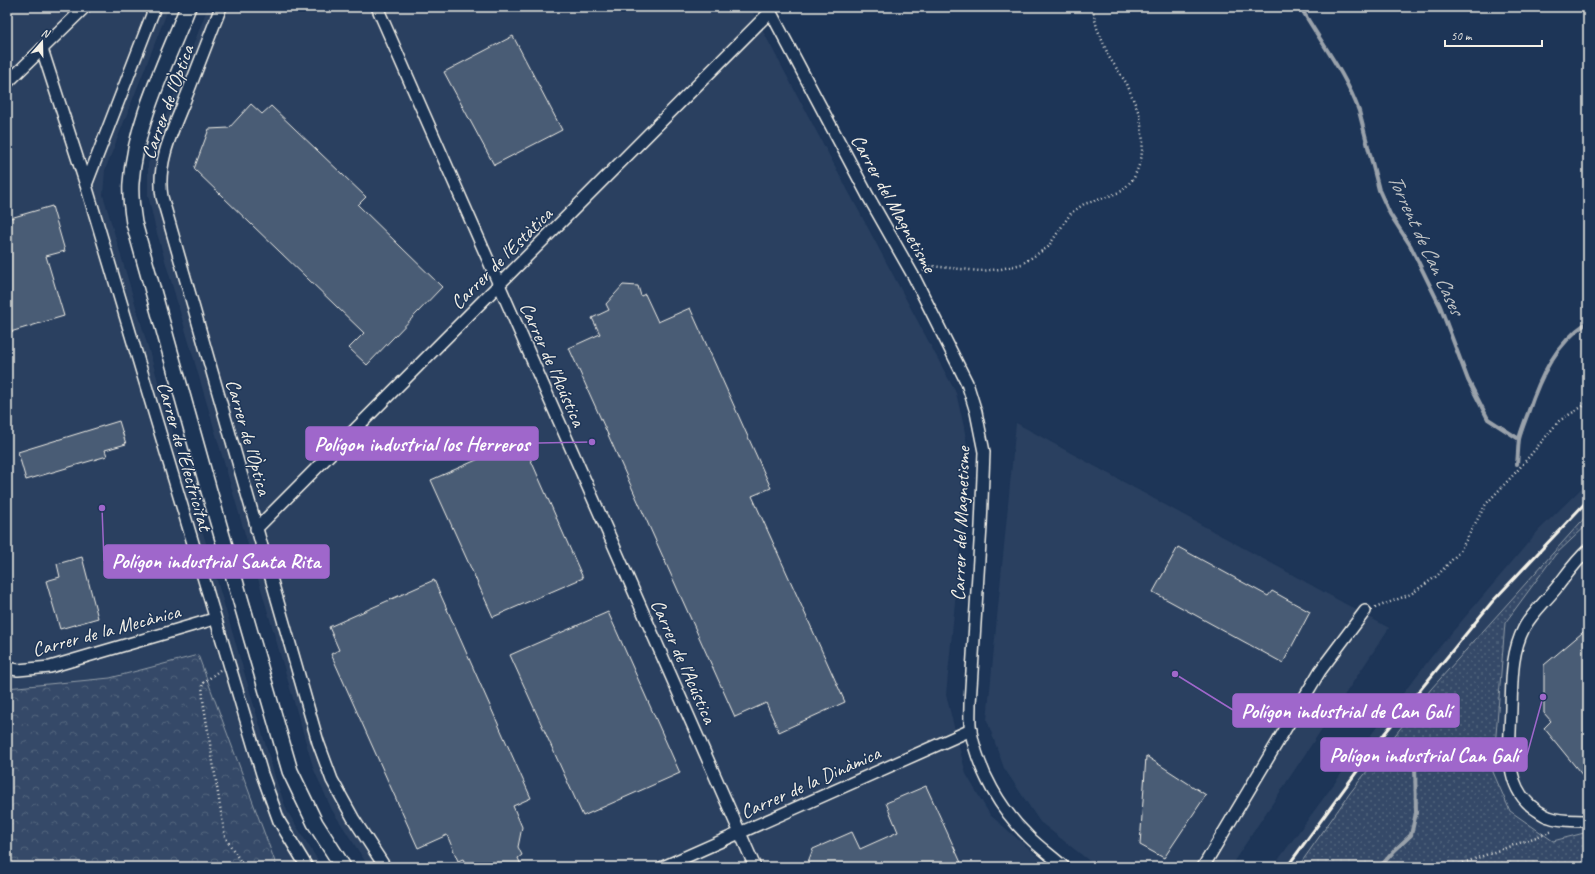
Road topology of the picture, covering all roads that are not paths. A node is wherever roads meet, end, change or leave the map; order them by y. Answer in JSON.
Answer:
{"nodes":[{"id":1,"x":85,"y":7,"type":"edge"},
{"id":2,"x":155,"y":7,"type":"edge"},
{"id":3,"x":188,"y":7,"type":"edge"},
{"id":4,"x":222,"y":7,"type":"edge"},
{"id":5,"x":377,"y":7,"type":"edge"},
{"id":6,"x":770,"y":9,"type":"edge"},
{"id":7,"x":42,"y":49,"type":"junction"},
{"id":8,"x":7,"y":83,"type":"edge"},
{"id":9,"x":86,"y":185,"type":"junction"},
{"id":10,"x":499,"y":286,"type":"junction"},
{"id":11,"x":256,"y":529,"type":"junction"},
{"id":12,"x":1588,"y":550,"type":"edge"},
{"id":13,"x":1365,"y":611,"type":"road end"},
{"id":14,"x":214,"y":620,"type":"junction"},
{"id":15,"x":7,"y":668,"type":"edge"},
{"id":16,"x":971,"y":730,"type":"junction"},
{"id":17,"x":1588,"y":820,"type":"edge"},
{"id":18,"x":740,"y":833,"type":"junction"},
{"id":19,"x":307,"y":867,"type":"edge"},
{"id":20,"x":342,"y":867,"type":"edge"},
{"id":21,"x":386,"y":867,"type":"edge"},
{"id":22,"x":663,"y":867,"type":"edge"},
{"id":23,"x":755,"y":867,"type":"edge"},
{"id":24,"x":1064,"y":867,"type":"edge"},
{"id":25,"x":1203,"y":867,"type":"edge"}],
"edges":[{"from":1,"to":7,"type":"street"},
{"from":2,"to":9,"type":"street"},
{"from":3,"to":20,"type":"street"},
{"from":4,"to":11,"type":"street","name":"Carrer de l'Òptica"},
{"from":5,"to":10,"type":"street","name":"Carrer de l'Acústica"},
{"from":6,"to":10,"type":"street","name":"Carrer de l'Estàtica"},
{"from":6,"to":16,"type":"street","name":"Carrer del Magnetisme"},
{"from":7,"to":8,"type":"street"},
{"from":7,"to":9,"type":"street","name":"Carrer de l'Electricitat"},
{"from":9,"to":14,"type":"street","name":"Carrer de l'Electricitat"},
{"from":10,"to":11,"type":"street","name":"Carrer de l'Estàtica"},
{"from":10,"to":18,"type":"street","name":"Carrer de l'Acústica"},
{"from":11,"to":21,"type":"street","name":"Carrer de l'Òptica"},
{"from":12,"to":17,"type":"street"},
{"from":13,"to":25,"type":"street"},
{"from":14,"to":15,"type":"street","name":"Carrer de la Mecànica"},
{"from":14,"to":19,"type":"street","name":"Carrer de l'Electricitat"},
{"from":16,"to":18,"type":"street","name":"Carrer de la Dinàmica"},
{"from":16,"to":24,"type":"street","name":"Carrer del Magnetisme"},
{"from":18,"to":22,"type":"street","name":"Carrer de la Dinàmica"},
{"from":18,"to":23,"type":"street","name":"Carrer de l'Acústica"}]}
